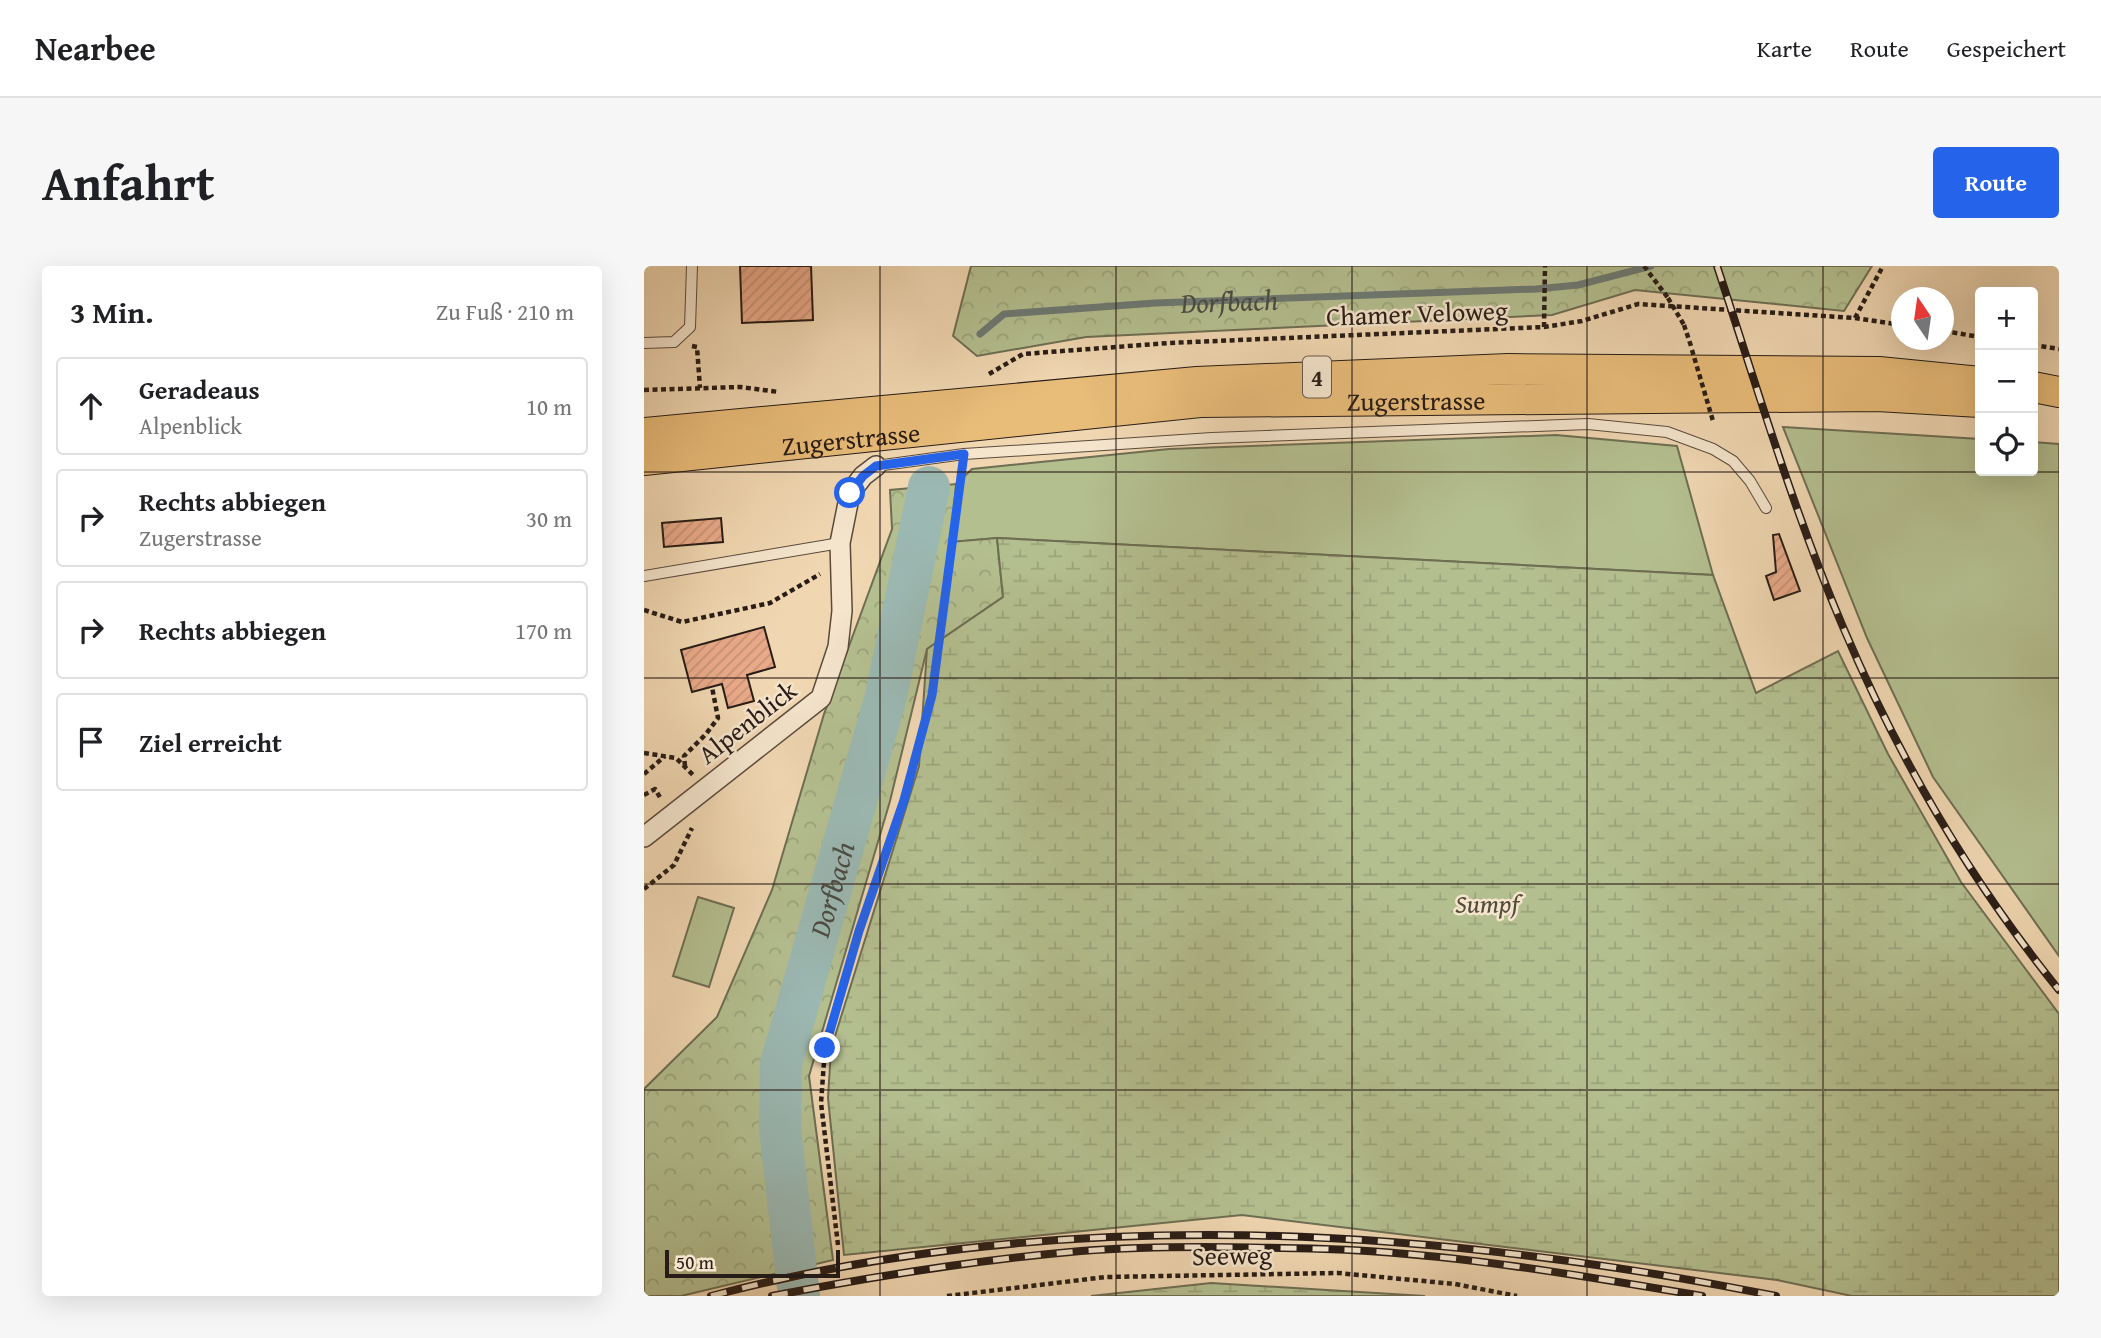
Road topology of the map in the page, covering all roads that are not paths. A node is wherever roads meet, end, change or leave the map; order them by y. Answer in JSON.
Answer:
{"nodes":[{"id":1,"x":692,"y":266,"type":"edge"},
{"id":2,"x":644,"y":343,"type":"edge"},
{"id":3,"x":1975,"y":382,"type":"edge"},
{"id":4,"x":2038,"y":388,"type":"edge"},
{"id":5,"x":2059,"y":392,"type":"edge"},
{"id":6,"x":1975,"y":402,"type":"edge"},
{"id":7,"x":2038,"y":406,"type":"edge"},
{"id":8,"x":2059,"y":407,"type":"edge"},
{"id":9,"x":648,"y":432,"type":"edge"},
{"id":10,"x":644,"y":460,"type":"edge"},
{"id":11,"x":876,"y":466,"type":"joint"},
{"id":12,"x":1766,"y":508,"type":"dead end"},
{"id":13,"x":841,"y":552,"type":"junction"},
{"id":14,"x":644,"y":576,"type":"edge"},
{"id":15,"x":644,"y":837,"type":"edge"}],
"edges":[{"from":1,"to":2,"type":"lane"},
{"from":3,"to":9,"type":"main road","name":"Zugerstrasse","number":"4"},
{"from":4,"to":5,"type":"main road"},
{"from":6,"to":10,"type":"main road","name":"Zugerstrasse","number":"4"},
{"from":7,"to":8,"type":"main road"},
{"from":11,"to":12,"type":"lane","name":"Zugerstrasse"},
{"from":11,"to":13,"type":"street","name":"Alpenblick"},
{"from":13,"to":14,"type":"lane"},
{"from":13,"to":15,"type":"street","name":"Alpenblick"}]}
